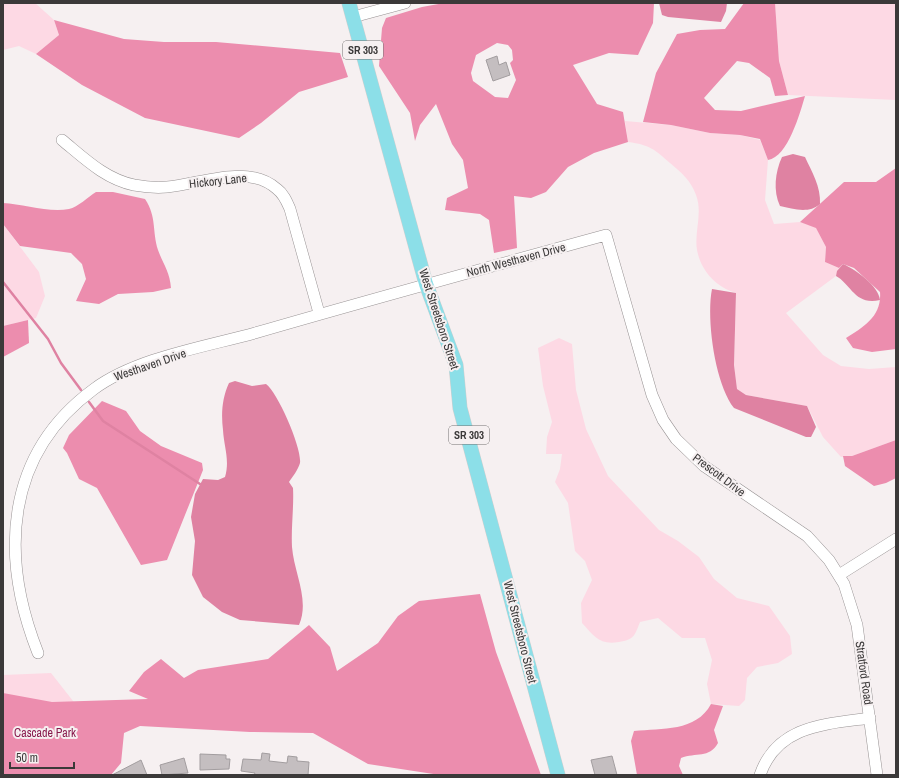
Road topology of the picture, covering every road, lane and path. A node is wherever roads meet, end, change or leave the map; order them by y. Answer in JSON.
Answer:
{"nodes":[{"id":1,"x":350,"y":3,"type":"edge"},
{"id":2,"x":405,"y":3,"type":"edge"},
{"id":3,"x":353,"y":17,"type":"junction"},
{"id":4,"x":62,"y":140,"type":"dead end"},
{"id":5,"x":606,"y":235,"type":"joint"},
{"id":6,"x":426,"y":284,"type":"junction"},
{"id":7,"x":319,"y":313,"type":"junction"},
{"id":8,"x":896,"y":538,"type":"edge"},
{"id":9,"x":839,"y":575,"type":"junction"},
{"id":10,"x":38,"y":653,"type":"dead end"},
{"id":11,"x":870,"y":718,"type":"junction"},
{"id":12,"x":558,"y":775,"type":"edge"},
{"id":13,"x":760,"y":775,"type":"edge"},
{"id":14,"x":877,"y":775,"type":"edge"}],
"edges":[{"from":1,"to":3,"type":"main road","name":"West Streetsboro Street","number":"SR 303"},
{"from":2,"to":3,"type":"street"},
{"from":3,"to":6,"type":"main road","name":"West Streetsboro Street","number":"SR 303"},
{"from":4,"to":7,"type":"street","name":"Hickory Lane"},
{"from":5,"to":6,"type":"street","name":"North Westhaven Drive"},
{"from":5,"to":9,"type":"street","name":"Prescott Drive"},
{"from":6,"to":7,"type":"street","name":"Westhaven Drive"},
{"from":6,"to":12,"type":"main road","name":"West Streetsboro Street","number":"SR 303"},
{"from":7,"to":10,"type":"street","name":"Westhaven Drive"},
{"from":8,"to":9,"type":"street"},
{"from":9,"to":11,"type":"street","name":"Stratford Road"},
{"from":11,"to":13,"type":"street"},
{"from":11,"to":14,"type":"street","name":"Stratford Road"}]}
